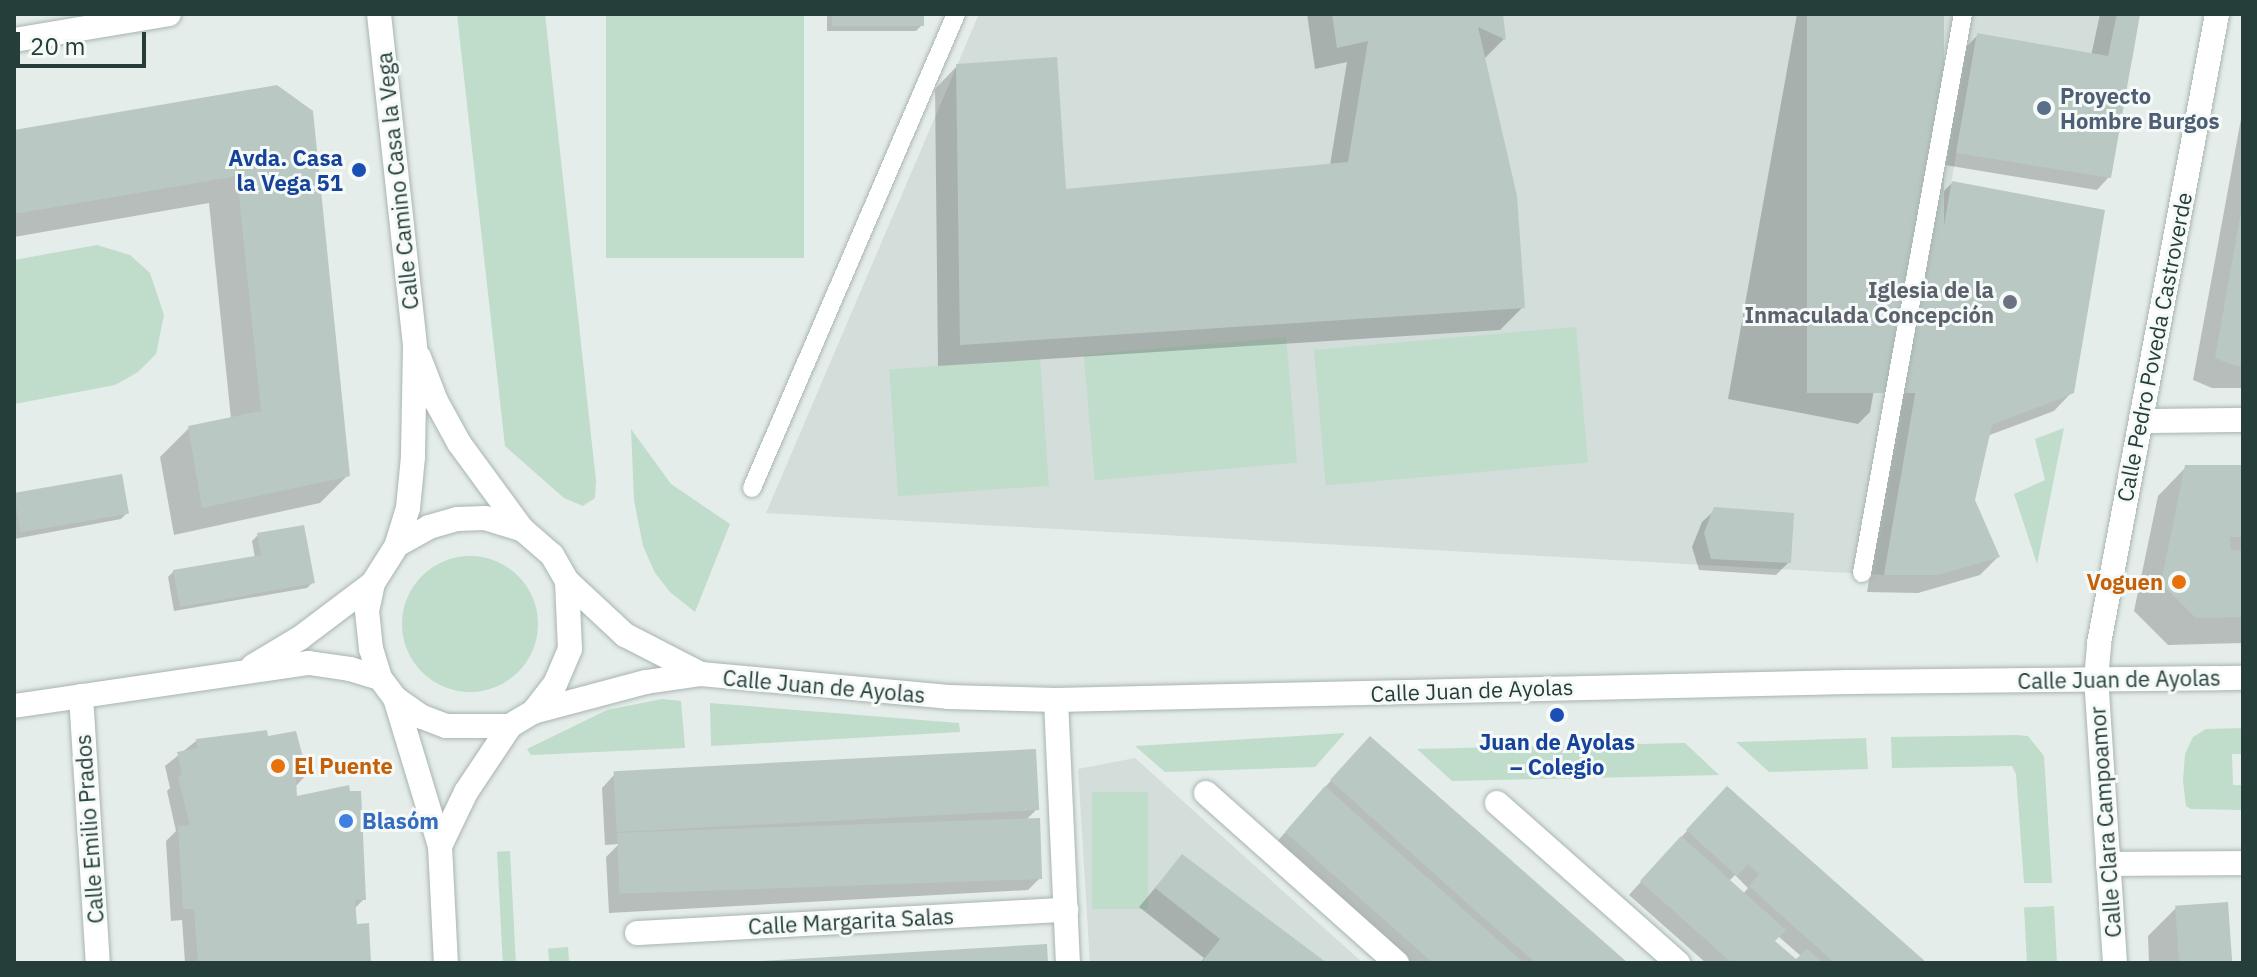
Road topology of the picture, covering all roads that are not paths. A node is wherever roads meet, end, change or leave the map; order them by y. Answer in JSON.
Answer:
{"nodes":[{"id":1,"x":169,"y":14,"type":"edge"},
{"id":2,"x":379,"y":14,"type":"edge"},
{"id":3,"x":956,"y":14,"type":"edge"},
{"id":4,"x":1963,"y":14,"type":"edge"},
{"id":5,"x":2217,"y":14,"type":"edge"},
{"id":6,"x":14,"y":40,"type":"edge"},
{"id":7,"x":415,"y":348,"type":"junction"},
{"id":8,"x":2243,"y":420,"type":"edge"},
{"id":9,"x":2142,"y":421,"type":"junction"},
{"id":10,"x":752,"y":488,"type":"dead end"},
{"id":11,"x":522,"y":529,"type":"junction"},
{"id":12,"x":397,"y":545,"type":"junction"},
{"id":13,"x":1862,"y":573,"type":"dead end"},
{"id":14,"x":567,"y":581,"type":"junction"},
{"id":15,"x":373,"y":583,"type":"junction"},
{"id":16,"x":244,"y":672,"type":"junction"},
{"id":17,"x":701,"y":674,"type":"junction"},
{"id":18,"x":2243,"y":678,"type":"edge"},
{"id":19,"x":2096,"y":680,"type":"junction"},
{"id":20,"x":387,"y":688,"type":"junction"},
{"id":21,"x":81,"y":696,"type":"junction"},
{"id":22,"x":1056,"y":700,"type":"junction"},
{"id":23,"x":14,"y":706,"type":"edge"},
{"id":24,"x":533,"y":712,"type":"junction"},
{"id":25,"x":510,"y":726,"type":"junction"},
{"id":26,"x":1206,"y":793,"type":"dead end"},
{"id":27,"x":1497,"y":803,"type":"dead end"},
{"id":28,"x":440,"y":846,"type":"junction"},
{"id":29,"x":2243,"y":863,"type":"edge"},
{"id":30,"x":2108,"y":864,"type":"junction"},
{"id":31,"x":1066,"y":910,"type":"junction"},
{"id":32,"x":637,"y":933,"type":"dead end"},
{"id":33,"x":98,"y":963,"type":"edge"},
{"id":34,"x":446,"y":963,"type":"edge"},
{"id":35,"x":1068,"y":963,"type":"edge"},
{"id":36,"x":1397,"y":963,"type":"edge"},
{"id":37,"x":1678,"y":963,"type":"edge"},
{"id":38,"x":2115,"y":963,"type":"edge"}],
"edges":[{"from":1,"to":6,"type":"street"},
{"from":2,"to":7,"type":"street","name":"Calle Camino Casa la Vega"},
{"from":3,"to":10,"type":"lane"},
{"from":4,"to":13,"type":"lane"},
{"from":5,"to":9,"type":"street","name":"Calle Pedro Poveda Castroverde"},
{"from":7,"to":11,"type":"street","name":"Calle Camino Casa la Vega"},
{"from":7,"to":12,"type":"street","name":"Calle Camino Casa la Vega"},
{"from":8,"to":9,"type":"street"},
{"from":9,"to":19,"type":"street","name":"Calle Pedro Poveda Castroverde"},
{"from":11,"to":12,"type":"street"},
{"from":11,"to":14,"type":"street"},
{"from":12,"to":15,"type":"street"},
{"from":14,"to":17,"type":"street","name":"Calle Juan de Ayolas"},
{"from":14,"to":24,"type":"street"},
{"from":15,"to":16,"type":"street"},
{"from":15,"to":20,"type":"street"},
{"from":16,"to":20,"type":"street"},
{"from":16,"to":21,"type":"street"},
{"from":17,"to":22,"type":"street","name":"Calle Juan de Ayolas"},
{"from":17,"to":24,"type":"street","name":"Calle Juan de Ayolas"},
{"from":18,"to":19,"type":"street","name":"Calle Juan de Ayolas"},
{"from":19,"to":22,"type":"street","name":"Calle Juan de Ayolas"},
{"from":19,"to":30,"type":"street","name":"Calle Clara Campoamor"},
{"from":20,"to":25,"type":"street"},
{"from":20,"to":28,"type":"street"},
{"from":21,"to":23,"type":"street"},
{"from":21,"to":33,"type":"street","name":"Calle Emilio Prados"},
{"from":22,"to":31,"type":"street"},
{"from":24,"to":25,"type":"street"},
{"from":25,"to":28,"type":"street"},
{"from":26,"to":36,"type":"street"},
{"from":27,"to":37,"type":"street"},
{"from":28,"to":34,"type":"street"},
{"from":29,"to":30,"type":"street"},
{"from":30,"to":38,"type":"street","name":"Calle Clara Campoamor"},
{"from":31,"to":32,"type":"street","name":"Calle Margarita Salas"},
{"from":31,"to":35,"type":"street"}]}
